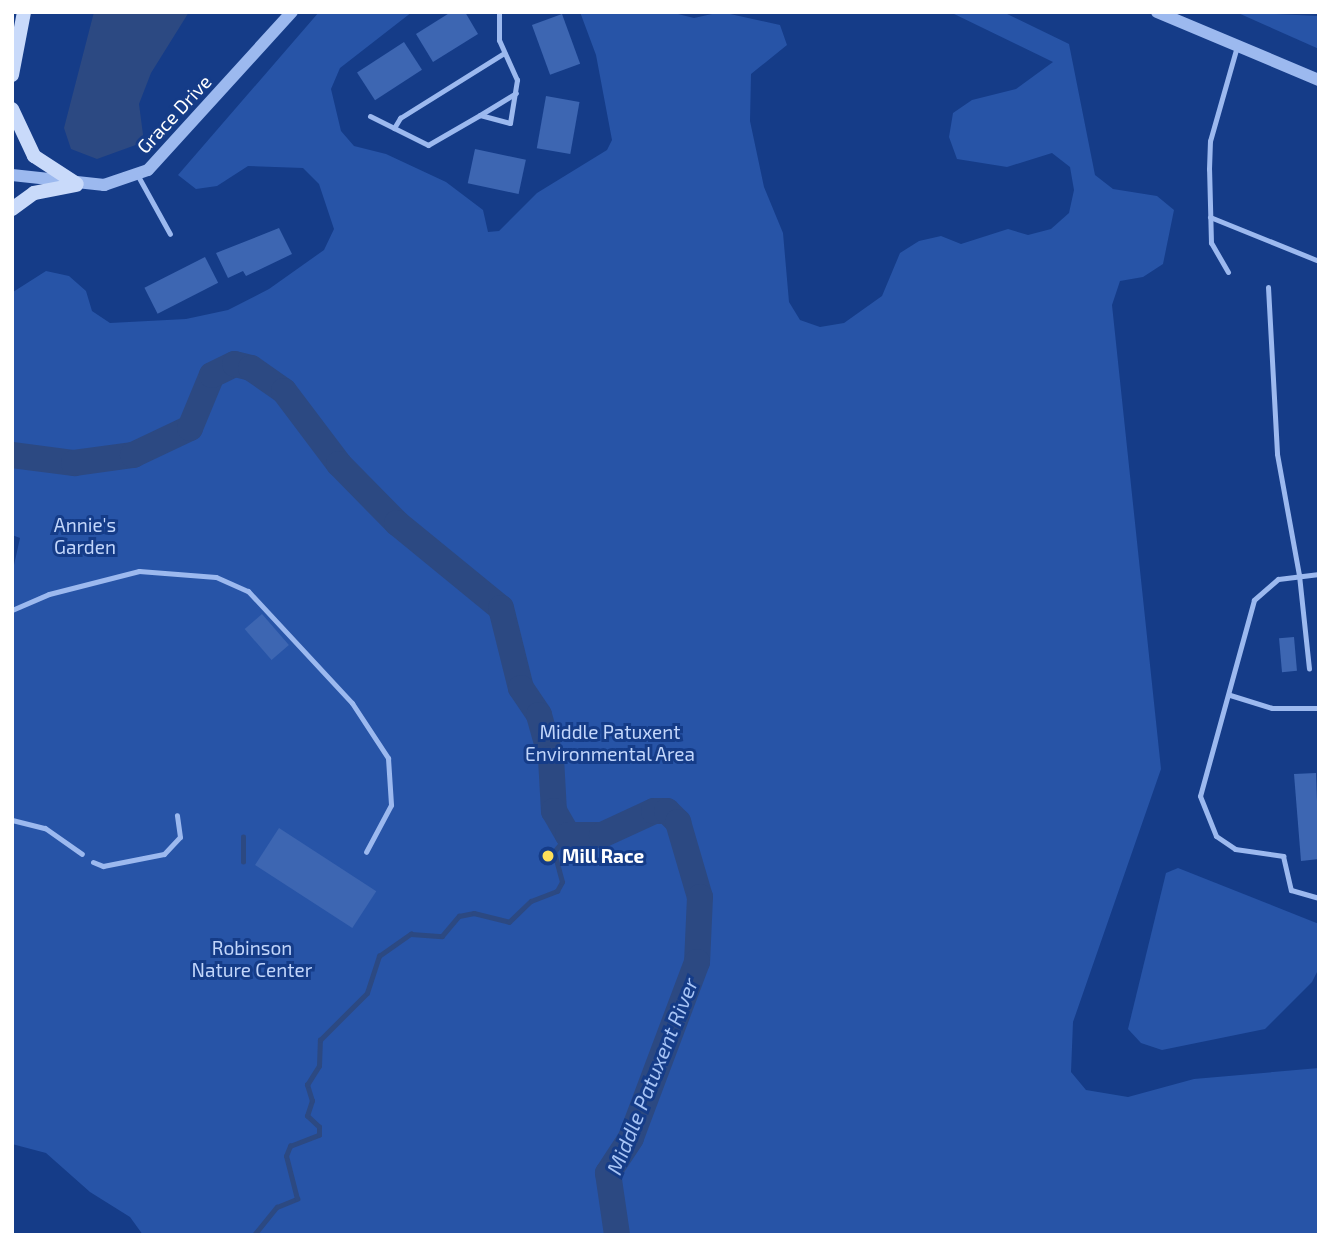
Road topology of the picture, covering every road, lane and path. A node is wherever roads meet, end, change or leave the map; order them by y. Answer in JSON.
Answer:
{"nodes":[{"id":1,"x":24,"y":12,"type":"edge"},
{"id":2,"x":292,"y":12,"type":"edge"},
{"id":3,"x":499,"y":12,"type":"edge"},
{"id":4,"x":1157,"y":12,"type":"edge"},
{"id":5,"x":1237,"y":46,"type":"junction"},
{"id":6,"x":504,"y":53,"type":"junction"},
{"id":7,"x":12,"y":75,"type":"edge"},
{"id":8,"x":1319,"y":80,"type":"edge"},
{"id":9,"x":516,"y":93,"type":"junction"},
{"id":10,"x":12,"y":109,"type":"edge"},
{"id":11,"x":480,"y":115,"type":"junction"},
{"id":12,"x":370,"y":116,"type":"dead end"},
{"id":13,"x":394,"y":128,"type":"junction"},
{"id":14,"x":12,"y":176,"type":"edge"},
{"id":15,"x":138,"y":176,"type":"junction"},
{"id":16,"x":77,"y":184,"type":"junction"},
{"id":17,"x":12,"y":209,"type":"edge"},
{"id":18,"x":1210,"y":217,"type":"junction"},
{"id":19,"x":170,"y":234,"type":"dead end"},
{"id":20,"x":1319,"y":261,"type":"edge"},
{"id":21,"x":1228,"y":272,"type":"dead end"},
{"id":22,"x":1268,"y":287,"type":"dead end"},
{"id":23,"x":1319,"y":573,"type":"edge"},
{"id":24,"x":1299,"y":575,"type":"junction"},
{"id":25,"x":12,"y":610,"type":"edge"},
{"id":26,"x":1309,"y":668,"type":"dead end"},
{"id":27,"x":1230,"y":695,"type":"junction"},
{"id":28,"x":1319,"y":708,"type":"edge"},
{"id":29,"x":177,"y":815,"type":"dead end"},
{"id":30,"x":12,"y":820,"type":"edge"},
{"id":31,"x":366,"y":852,"type":"dead end"},
{"id":32,"x":82,"y":854,"type":"dead end"},
{"id":33,"x":93,"y":862,"type":"dead end"},
{"id":34,"x":1319,"y":898,"type":"edge"}],
"edges":[{"from":1,"to":7,"type":"main road"},
{"from":2,"to":15,"type":"street","name":"Grace Drive"},
{"from":3,"to":6,"type":"lane"},
{"from":4,"to":5,"type":"street"},
{"from":5,"to":8,"type":"street"},
{"from":5,"to":18,"type":"lane"},
{"from":6,"to":9,"type":"lane"},
{"from":6,"to":13,"type":"lane"},
{"from":9,"to":11,"type":"lane"},
{"from":9,"to":11,"type":"lane"},
{"from":10,"to":16,"type":"main road"},
{"from":11,"to":13,"type":"lane"},
{"from":12,"to":13,"type":"lane"},
{"from":14,"to":16,"type":"street","name":"Grace Drive"},
{"from":15,"to":16,"type":"street","name":"Grace Drive"},
{"from":15,"to":19,"type":"lane"},
{"from":16,"to":17,"type":"main road"},
{"from":18,"to":20,"type":"lane"},
{"from":18,"to":21,"type":"lane"},
{"from":22,"to":24,"type":"lane"},
{"from":23,"to":24,"type":"lane"},
{"from":24,"to":26,"type":"lane"},
{"from":24,"to":27,"type":"lane"},
{"from":25,"to":31,"type":"lane"},
{"from":27,"to":28,"type":"lane"},
{"from":27,"to":34,"type":"lane"},
{"from":29,"to":33,"type":"lane"},
{"from":30,"to":32,"type":"lane"}]}
